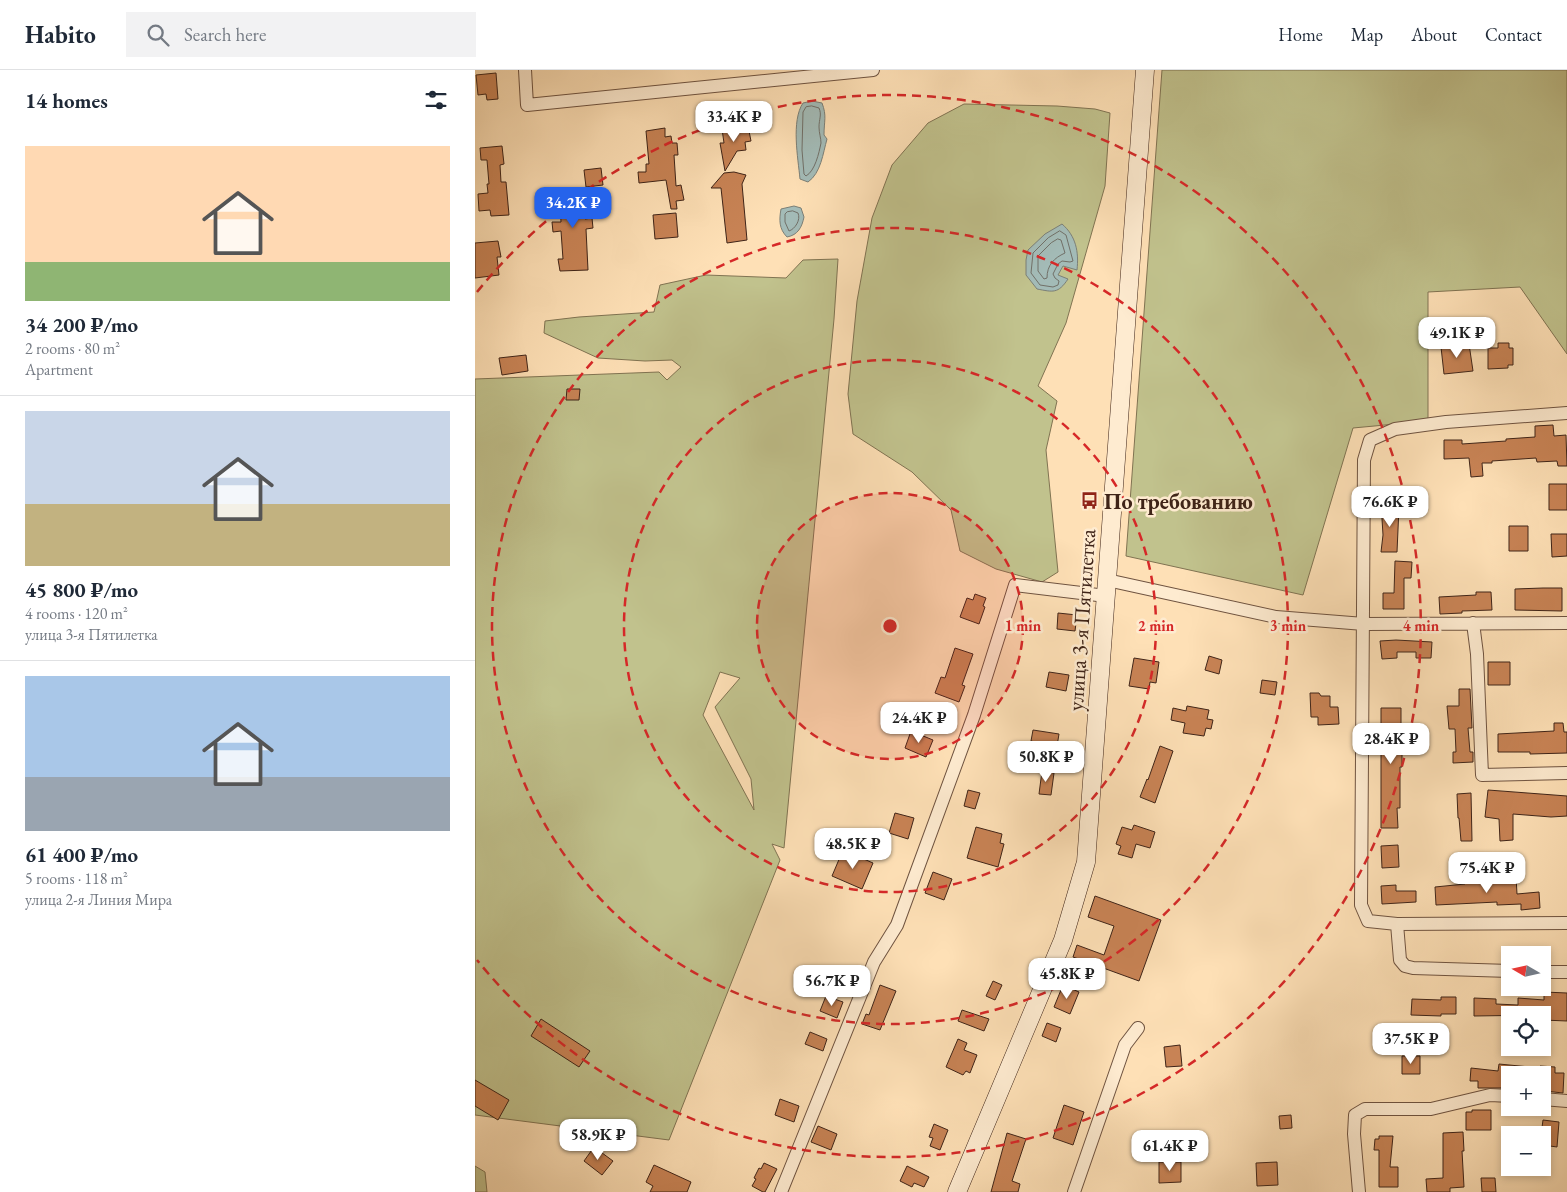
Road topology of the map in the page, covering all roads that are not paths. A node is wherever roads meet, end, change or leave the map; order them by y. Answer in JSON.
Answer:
{"nodes":[{"id":1,"x":525,"y":70,"type":"edge"},
{"id":2,"x":873,"y":70,"type":"edge"},
{"id":3,"x":1145,"y":70,"type":"edge"},
{"id":4,"x":769,"y":75,"type":"edge"},
{"id":5,"x":1567,"y":413,"type":"edge"},
{"id":6,"x":1106,"y":588,"type":"junction"},
{"id":7,"x":1473,"y":623,"type":"junction"},
{"id":8,"x":1567,"y":623,"type":"edge"},
{"id":9,"x":1364,"y":624,"type":"junction"},
{"id":10,"x":1567,"y":773,"type":"edge"},
{"id":11,"x":1567,"y":923,"type":"edge"},
{"id":12,"x":1397,"y":924,"type":"junction"},
{"id":13,"x":1501,"y":971,"type":"edge"},
{"id":14,"x":1551,"y":972,"type":"edge"},
{"id":15,"x":1567,"y":972,"type":"edge"},
{"id":16,"x":1138,"y":1028,"type":"dead end"},
{"id":17,"x":1501,"y":1096,"type":"edge"},
{"id":18,"x":1551,"y":1100,"type":"edge"},
{"id":19,"x":1567,"y":1101,"type":"edge"},
{"id":20,"x":781,"y":1192,"type":"edge"},
{"id":21,"x":957,"y":1192,"type":"edge"},
{"id":22,"x":1073,"y":1192,"type":"edge"},
{"id":23,"x":1359,"y":1192,"type":"edge"}],
"edges":[{"from":1,"to":4,"type":"street"},
{"from":2,"to":4,"type":"street"},
{"from":3,"to":6,"type":"main road","name":"улица 3-я Пятилетка"},
{"from":5,"to":9,"type":"street"},
{"from":6,"to":9,"type":"street"},
{"from":6,"to":20,"type":"street"},
{"from":6,"to":21,"type":"main road","name":"улица 3-я Пятилетка"},
{"from":7,"to":8,"type":"street"},
{"from":7,"to":9,"type":"street"},
{"from":7,"to":10,"type":"street"},
{"from":9,"to":12,"type":"street"},
{"from":11,"to":12,"type":"street"},
{"from":12,"to":13,"type":"street"},
{"from":14,"to":15,"type":"street"},
{"from":16,"to":22,"type":"street"},
{"from":17,"to":23,"type":"street"},
{"from":18,"to":19,"type":"street"}]}
